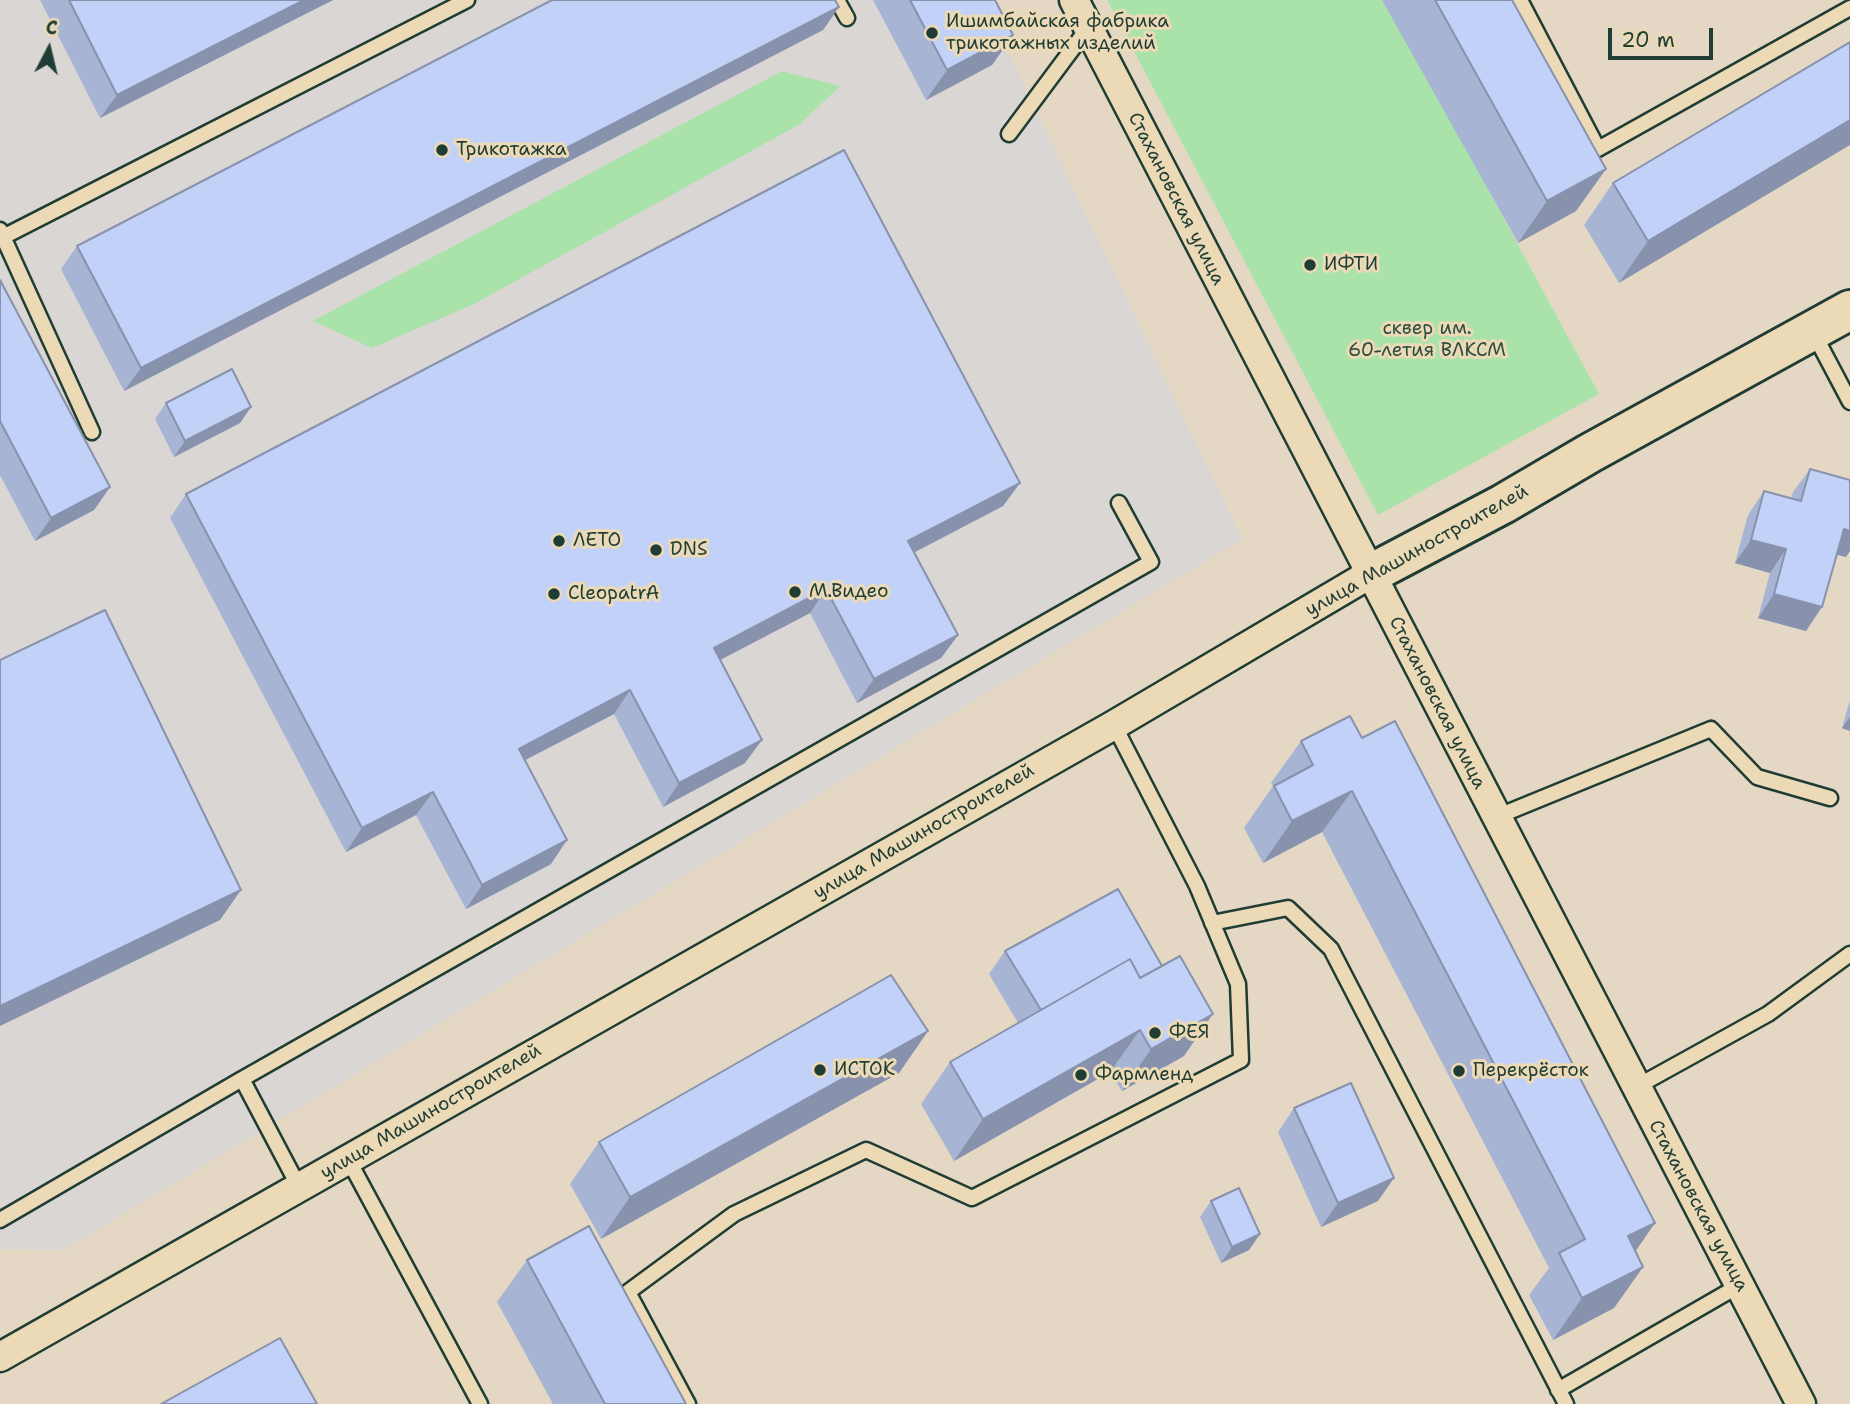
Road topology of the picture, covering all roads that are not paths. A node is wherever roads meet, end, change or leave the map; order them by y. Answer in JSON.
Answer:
{"nodes":[{"id":1,"x":467,"y":0,"type":"edge"},
{"id":2,"x":837,"y":0,"type":"edge"},
{"id":3,"x":1074,"y":0,"type":"edge"},
{"id":4,"x":1520,"y":0,"type":"edge"},
{"id":5,"x":1850,"y":8,"type":"edge"},
{"id":6,"x":847,"y":18,"type":"dead end"},
{"id":7,"x":1088,"y":28,"type":"junction"},
{"id":8,"x":1009,"y":134,"type":"dead end"},
{"id":9,"x":1,"y":234,"type":"edge"},
{"id":10,"x":1850,"y":310,"type":"edge"},
{"id":11,"x":1812,"y":331,"type":"junction"},
{"id":12,"x":1850,"y":402,"type":"edge"},
{"id":13,"x":92,"y":432,"type":"dead end"},
{"id":14,"x":1119,"y":503,"type":"dead end"},
{"id":15,"x":1370,"y":574,"type":"junction"},
{"id":16,"x":1114,"y":725,"type":"junction"},
{"id":17,"x":1830,"y":799,"type":"dead end"},
{"id":18,"x":1496,"y":817,"type":"junction"},
{"id":19,"x":1212,"y":923,"type":"junction"},
{"id":20,"x":1850,"y":954,"type":"edge"},
{"id":21,"x":242,"y":1079,"type":"junction"},
{"id":22,"x":1636,"y":1087,"type":"junction"},
{"id":23,"x":348,"y":1159,"type":"junction"},
{"id":24,"x":299,"y":1187,"type":"junction"},
{"id":25,"x":0,"y":1220,"type":"edge"},
{"id":26,"x":1740,"y":1285,"type":"junction"},
{"id":27,"x":0,"y":1357,"type":"edge"},
{"id":28,"x":1558,"y":1390,"type":"junction"},
{"id":29,"x":480,"y":1404,"type":"edge"},
{"id":30,"x":688,"y":1404,"type":"edge"},
{"id":31,"x":1566,"y":1404,"type":"edge"},
{"id":32,"x":1801,"y":1404,"type":"edge"}],
"edges":[{"from":1,"to":9,"type":"lane"},
{"from":2,"to":6,"type":"lane"},
{"from":3,"to":7,"type":"street","name":"Стахановская улица"},
{"from":4,"to":5,"type":"lane"},
{"from":7,"to":8,"type":"lane"},
{"from":7,"to":15,"type":"street","name":"Стахановская улица"},
{"from":9,"to":13,"type":"lane"},
{"from":10,"to":11,"type":"street","name":"улица Машиностроителей"},
{"from":11,"to":12,"type":"lane"},
{"from":11,"to":15,"type":"street","name":"улица Машиностроителей"},
{"from":14,"to":21,"type":"lane"},
{"from":15,"to":16,"type":"street","name":"улица Машиностроителей"},
{"from":15,"to":18,"type":"street","name":"Стахановская улица"},
{"from":16,"to":19,"type":"lane"},
{"from":16,"to":23,"type":"street","name":"улица Машиностроителей"},
{"from":17,"to":18,"type":"lane"},
{"from":18,"to":22,"type":"street","name":"Стахановская улица"},
{"from":19,"to":28,"type":"lane"},
{"from":19,"to":30,"type":"lane"},
{"from":20,"to":22,"type":"lane"},
{"from":21,"to":24,"type":"lane"},
{"from":21,"to":25,"type":"lane"},
{"from":22,"to":26,"type":"street","name":"Стахановская улица"},
{"from":23,"to":24,"type":"street","name":"улица Машиностроителей"},
{"from":23,"to":29,"type":"lane"},
{"from":24,"to":27,"type":"street","name":"улица Машиностроителей"},
{"from":26,"to":28,"type":"lane"},
{"from":26,"to":32,"type":"street","name":"Стахановская улица"},
{"from":28,"to":31,"type":"lane"}]}
